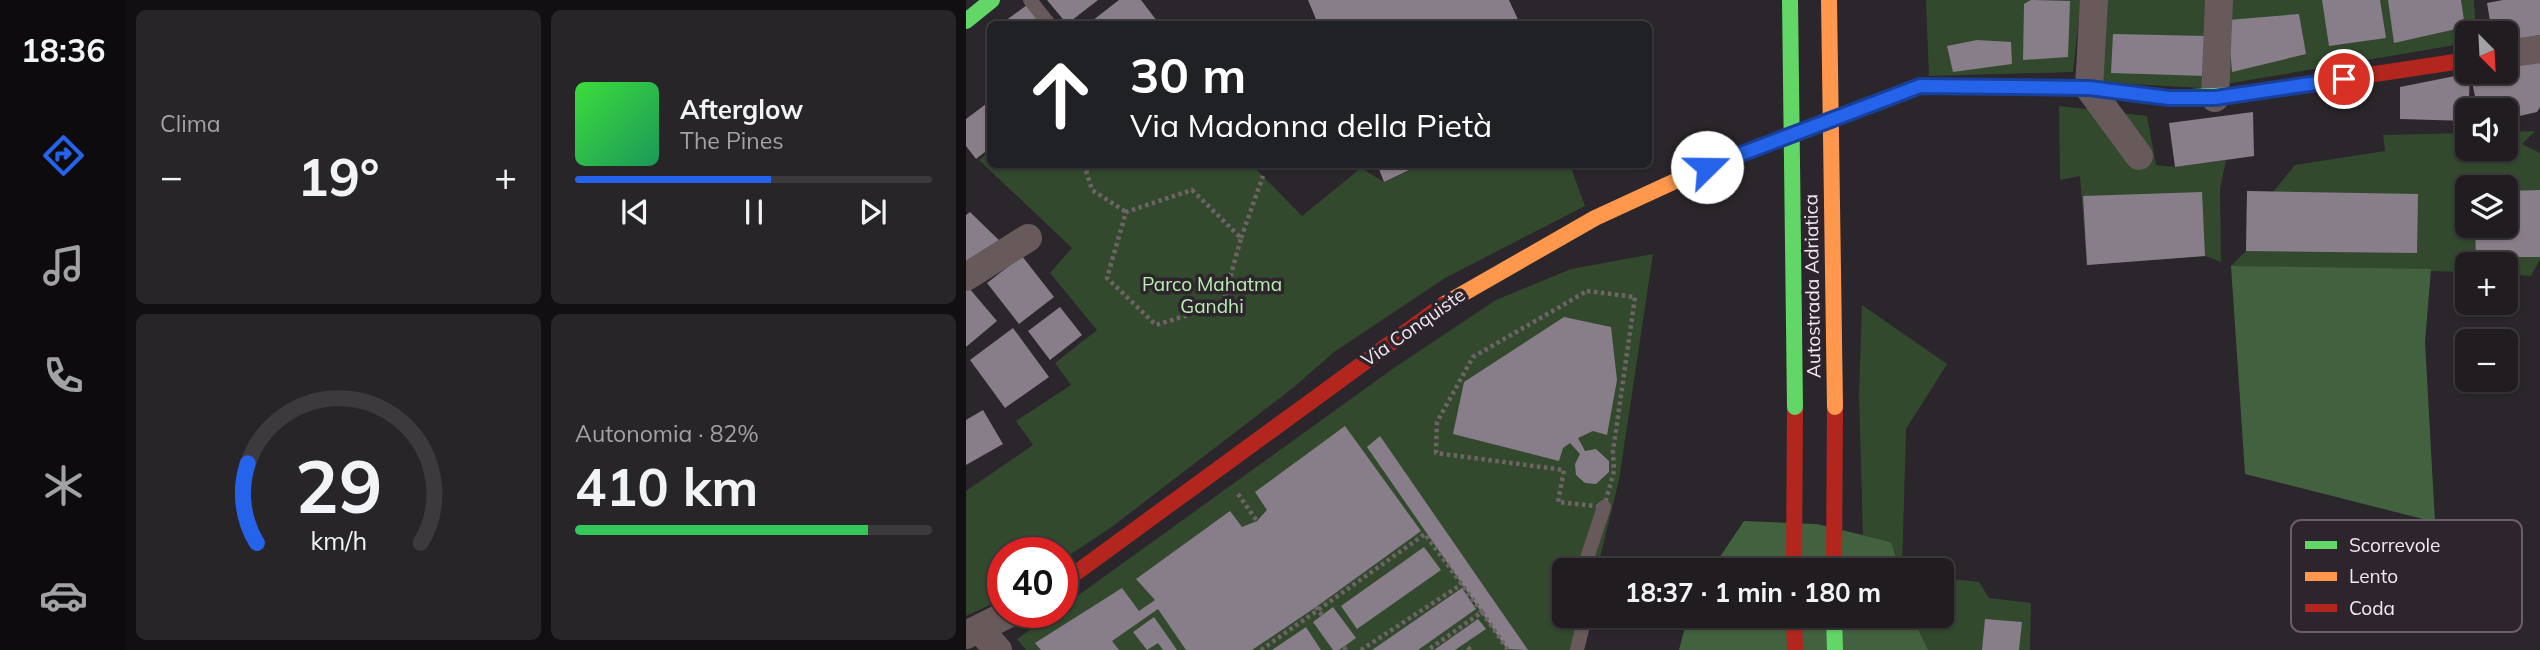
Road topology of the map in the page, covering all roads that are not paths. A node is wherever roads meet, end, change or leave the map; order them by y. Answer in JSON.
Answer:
{"nodes":[{"id":1,"x":992,"y":0,"type":"edge"},
{"id":2,"x":1030,"y":0,"type":"edge"},
{"id":3,"x":1790,"y":0,"type":"edge"},
{"id":4,"x":1829,"y":0,"type":"edge"},
{"id":5,"x":2094,"y":0,"type":"edge"},
{"id":6,"x":2219,"y":0,"type":"edge"},
{"id":7,"x":966,"y":21,"type":"edge"},
{"id":8,"x":1047,"y":21,"type":"edge"},
{"id":9,"x":2540,"y":49,"type":"edge"},
{"id":10,"x":2518,"y":52,"type":"edge"},
{"id":11,"x":2455,"y":62,"type":"edge"},
{"id":12,"x":2089,"y":88,"type":"junction"},
{"id":13,"x":2215,"y":98,"type":"junction"},
{"id":14,"x":2139,"y":156,"type":"dead end"},
{"id":15,"x":1028,"y":238,"type":"dead end"},
{"id":16,"x":966,"y":277,"type":"edge"},
{"id":17,"x":1604,"y":507,"type":"road end"},
{"id":18,"x":1587,"y":558,"type":"edge"},
{"id":19,"x":1794,"y":558,"type":"edge"},
{"id":20,"x":1834,"y":558,"type":"edge"},
{"id":21,"x":1078,"y":571,"type":"edge"},
{"id":22,"x":1582,"y":628,"type":"edge"},
{"id":23,"x":1794,"y":628,"type":"edge"},
{"id":24,"x":1834,"y":628,"type":"edge"},
{"id":25,"x":1577,"y":650,"type":"edge"},
{"id":26,"x":1795,"y":650,"type":"edge"},
{"id":27,"x":1835,"y":650,"type":"edge"}],
"edges":[{"from":1,"to":7,"type":"main road"},
{"from":2,"to":8,"type":"lane"},
{"from":3,"to":19,"type":"main road","name":"Autostrada Adriatica","bridge":true},
{"from":4,"to":20,"type":"main road","name":"Autostrada Adriatica","bridge":true},
{"from":5,"to":12,"type":"street"},
{"from":6,"to":13,"type":"street"},
{"from":9,"to":10,"type":"street"},
{"from":11,"to":13,"type":"main road","name":"Via Conquiste"},
{"from":12,"to":13,"type":"main road","name":"Via Conquiste"},
{"from":12,"to":14,"type":"street"},
{"from":12,"to":21,"type":"main road","name":"Via Conquiste"},
{"from":15,"to":16,"type":"street"},
{"from":17,"to":18,"type":"lane"},
{"from":22,"to":25,"type":"lane"},
{"from":23,"to":26,"type":"main road"},
{"from":24,"to":27,"type":"main road"}]}
